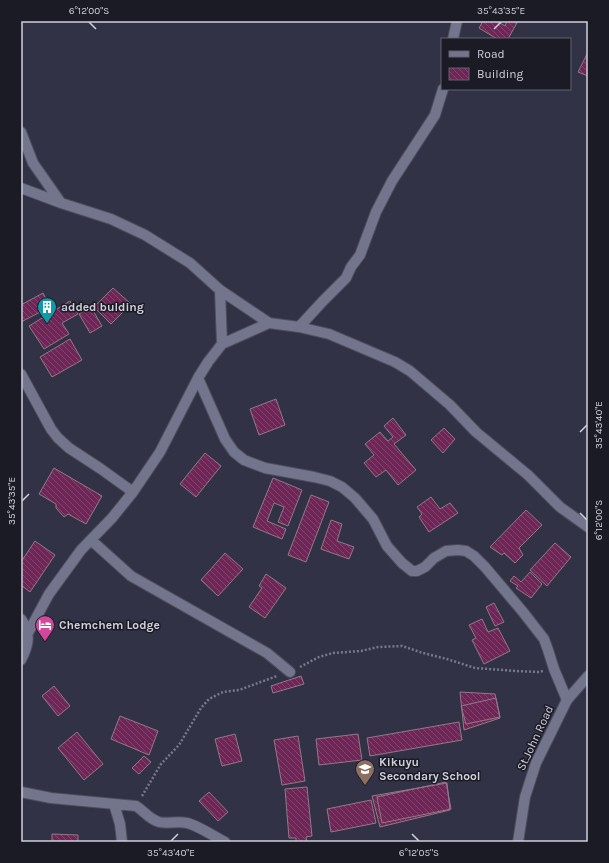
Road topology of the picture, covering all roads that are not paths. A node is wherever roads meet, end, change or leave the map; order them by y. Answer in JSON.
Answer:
{"nodes":[{"id":1,"x":457,"y":21,"type":"edge"},
{"id":2,"x":453,"y":38,"type":"edge"},
{"id":3,"x":443,"y":90,"type":"edge"},
{"id":4,"x":21,"y":132,"type":"edge"},
{"id":5,"x":21,"y":188,"type":"edge"},
{"id":6,"x":61,"y":203,"type":"junction"},
{"id":7,"x":220,"y":290,"type":"junction"},
{"id":8,"x":269,"y":323,"type":"junction"},
{"id":9,"x":299,"y":327,"type":"junction"},
{"id":10,"x":222,"y":344,"type":"junction"},
{"id":11,"x":21,"y":374,"type":"edge"},
{"id":12,"x":198,"y":378,"type":"junction"},
{"id":13,"x":133,"y":492,"type":"junction"},
{"id":14,"x":588,"y":527,"type":"edge"},
{"id":15,"x":91,"y":540,"type":"junction"},
{"id":16,"x":21,"y":619,"type":"edge"},
{"id":17,"x":28,"y":633,"type":"junction"},
{"id":18,"x":21,"y":660,"type":"edge"},
{"id":19,"x":290,"y":672,"type":"road end"},
{"id":20,"x":588,"y":676,"type":"edge"},
{"id":21,"x":567,"y":700,"type":"junction"},
{"id":22,"x":21,"y":792,"type":"edge"},
{"id":23,"x":114,"y":804,"type":"junction"},
{"id":24,"x":122,"y":842,"type":"edge"},
{"id":25,"x":225,"y":842,"type":"edge"},
{"id":26,"x":518,"y":842,"type":"edge"}],
"edges":[{"from":1,"to":2,"type":"street"},
{"from":3,"to":9,"type":"street"},
{"from":4,"to":6,"type":"street"},
{"from":5,"to":6,"type":"street"},
{"from":6,"to":7,"type":"street"},
{"from":7,"to":8,"type":"street"},
{"from":7,"to":10,"type":"street"},
{"from":8,"to":9,"type":"street"},
{"from":8,"to":10,"type":"street"},
{"from":9,"to":14,"type":"street"},
{"from":10,"to":12,"type":"street"},
{"from":11,"to":13,"type":"street"},
{"from":12,"to":13,"type":"street"},
{"from":12,"to":21,"type":"street"},
{"from":13,"to":15,"type":"street"},
{"from":15,"to":17,"type":"street"},
{"from":15,"to":19,"type":"street"},
{"from":16,"to":17,"type":"street"},
{"from":17,"to":18,"type":"street"},
{"from":20,"to":21,"type":"street","name":"St.John Road"},
{"from":21,"to":26,"type":"street","name":"St.John Road"},
{"from":22,"to":23,"type":"street"},
{"from":23,"to":24,"type":"street"},
{"from":23,"to":25,"type":"street"}]}
